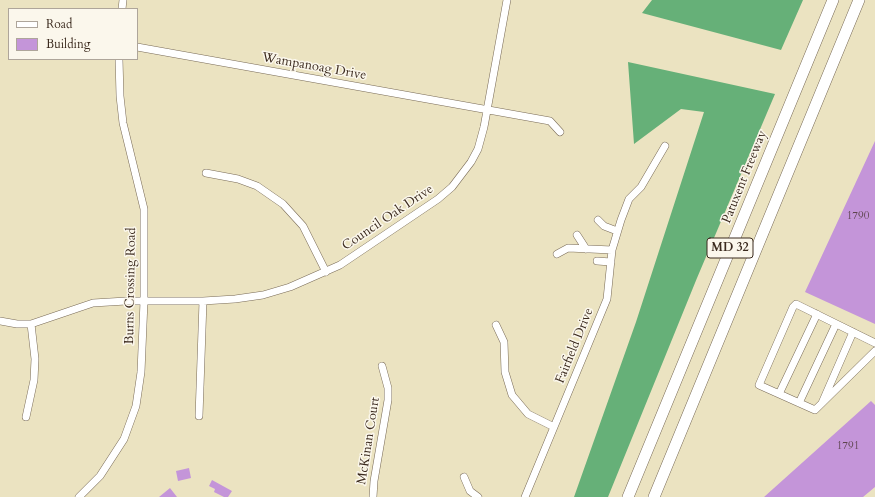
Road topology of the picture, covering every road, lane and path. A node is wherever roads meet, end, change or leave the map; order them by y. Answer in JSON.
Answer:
{"nodes":[{"id":1,"x":507,"y":0,"type":"edge"},
{"id":2,"x":833,"y":0,"type":"edge"},
{"id":3,"x":859,"y":0,"type":"edge"},
{"id":4,"x":138,"y":47,"type":"edge"},
{"id":5,"x":119,"y":60,"type":"edge"},
{"id":6,"x":487,"y":110,"type":"junction"},
{"id":7,"x":560,"y":132,"type":"dead end"},
{"id":8,"x":665,"y":146,"type":"dead end"},
{"id":9,"x":206,"y":173,"type":"dead end"},
{"id":10,"x":598,"y":220,"type":"dead end"},
{"id":11,"x":617,"y":231,"type":"junction"},
{"id":12,"x":577,"y":235,"type":"dead end"},
{"id":13,"x":586,"y":248,"type":"junction"},
{"id":14,"x":612,"y":250,"type":"junction"},
{"id":15,"x":557,"y":254,"type":"dead end"},
{"id":16,"x":597,"y":261,"type":"dead end"},
{"id":17,"x":611,"y":262,"type":"junction"},
{"id":18,"x":326,"y":272,"type":"junction"},
{"id":19,"x":144,"y":301,"type":"junction"},
{"id":20,"x":203,"y":301,"type":"junction"},
{"id":21,"x":817,"y":314,"type":"junction"},
{"id":22,"x":0,"y":321,"type":"edge"},
{"id":23,"x":31,"y":324,"type":"junction"},
{"id":24,"x":496,"y":324,"type":"dead end"},
{"id":25,"x":836,"y":324,"type":"junction"},
{"id":26,"x":853,"y":332,"type":"junction"},
{"id":27,"x":875,"y":343,"type":"edge"},
{"id":28,"x":875,"y":351,"type":"edge"},
{"id":29,"x":382,"y":366,"type":"dead end"},
{"id":30,"x":779,"y":394,"type":"junction"},
{"id":31,"x":799,"y":403,"type":"junction"},
{"id":32,"x":822,"y":404,"type":"junction"},
{"id":33,"x":199,"y":416,"type":"dead end"},
{"id":34,"x":26,"y":417,"type":"dead end"},
{"id":35,"x":554,"y":427,"type":"junction"},
{"id":36,"x":464,"y":477,"type":"dead end"},
{"id":37,"x":79,"y":497,"type":"edge"},
{"id":38,"x":373,"y":497,"type":"edge"},
{"id":39,"x":478,"y":497,"type":"edge"},
{"id":40,"x":525,"y":497,"type":"edge"},
{"id":41,"x":628,"y":497,"type":"edge"},
{"id":42,"x":654,"y":497,"type":"edge"}],
"edges":[{"from":1,"to":6,"type":"street","name":"Council Oak Drive"},
{"from":2,"to":41,"type":"highway","name":"Patuxent Freeway","number":"MD 32"},
{"from":3,"to":42,"type":"highway","number":"MD 32"},
{"from":4,"to":6,"type":"street","name":"Wampanoag Drive"},
{"from":5,"to":19,"type":"street","name":"Burns Crossing Road"},
{"from":6,"to":7,"type":"street","name":"Wampanoag Drive"},
{"from":6,"to":18,"type":"street","name":"Council Oak Drive"},
{"from":8,"to":11,"type":"street","name":"Fairfield Drive"},
{"from":9,"to":18,"type":"street"},
{"from":10,"to":11,"type":"street"},
{"from":11,"to":14,"type":"street","name":"Fairfield Drive"},
{"from":12,"to":13,"type":"street"},
{"from":13,"to":14,"type":"street"},
{"from":13,"to":15,"type":"street"},
{"from":14,"to":17,"type":"street","name":"Fairfield Drive"},
{"from":16,"to":17,"type":"street"},
{"from":17,"to":35,"type":"street","name":"Fairfield Drive"},
{"from":18,"to":20,"type":"street","name":"Council Oak Drive"},
{"from":19,"to":20,"type":"street","name":"Council Oak Drive"},
{"from":19,"to":23,"type":"street","name":"Council Oak Drive"},
{"from":19,"to":37,"type":"street","name":"Burns Crossing Road"},
{"from":20,"to":33,"type":"street"},
{"from":21,"to":25,"type":"street"},
{"from":21,"to":30,"type":"street"},
{"from":21,"to":30,"type":"street"},
{"from":22,"to":23,"type":"street"},
{"from":23,"to":34,"type":"street"},
{"from":24,"to":35,"type":"street"},
{"from":25,"to":26,"type":"street"},
{"from":25,"to":31,"type":"street"},
{"from":26,"to":27,"type":"street"},
{"from":26,"to":32,"type":"street"},
{"from":28,"to":32,"type":"street"},
{"from":29,"to":38,"type":"street","name":"McKinan Court"},
{"from":30,"to":31,"type":"street"},
{"from":31,"to":32,"type":"street"},
{"from":35,"to":40,"type":"street","name":"Fairfield Drive"},
{"from":36,"to":39,"type":"street"}]}
